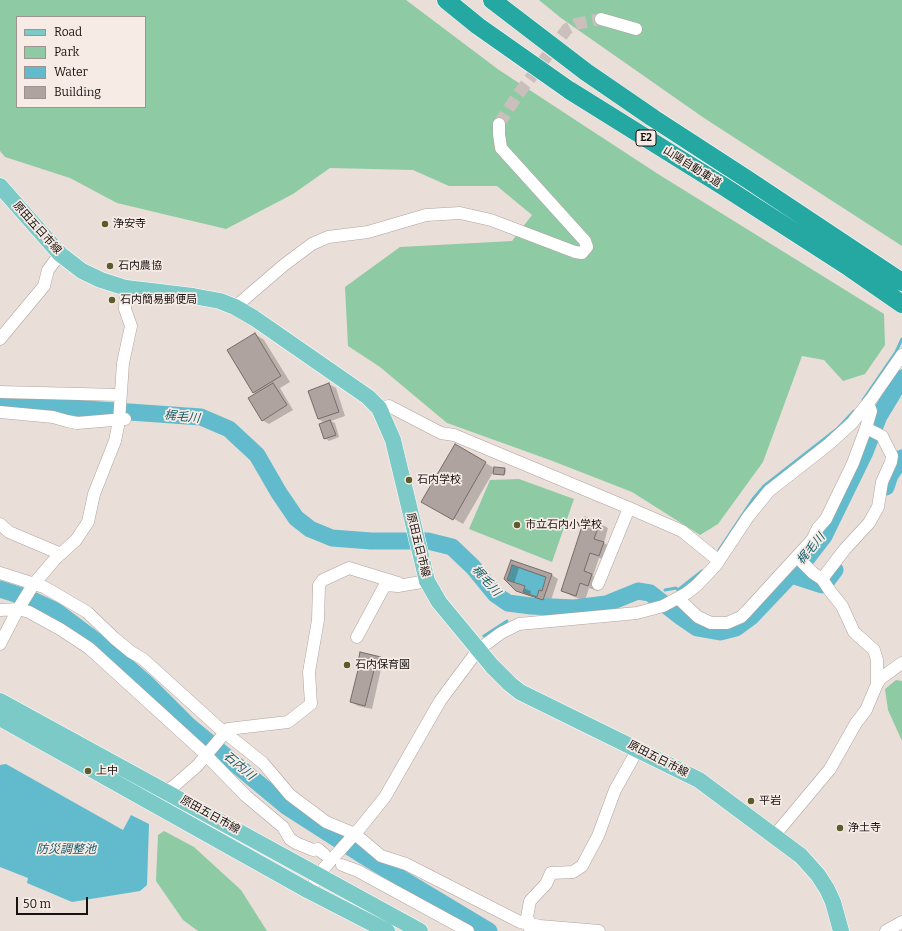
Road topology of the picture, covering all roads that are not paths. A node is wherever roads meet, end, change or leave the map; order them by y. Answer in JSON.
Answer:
{"nodes":[{"id":1,"x":446,"y":0,"type":"edge"},
{"id":2,"x":492,"y":0,"type":"edge"},
{"id":3,"x":601,"y":19,"type":"tunnel mouth"},
{"id":4,"x":636,"y":29,"type":"dead end"},
{"id":5,"x":499,"y":124,"type":"tunnel mouth"},
{"id":6,"x":0,"y":186,"type":"edge"},
{"id":7,"x":60,"y":254,"type":"junction"},
{"id":8,"x":855,"y":261,"type":"junction"},
{"id":9,"x":902,"y":282,"type":"edge"},
{"id":10,"x":126,"y":288,"type":"junction"},
{"id":11,"x":902,"y":304,"type":"edge"},
{"id":12,"x":235,"y":307,"type":"junction"},
{"id":13,"x":0,"y":340,"type":"edge"},
{"id":14,"x":902,"y":355,"type":"edge"},
{"id":15,"x":0,"y":392,"type":"edge"},
{"id":16,"x":120,"y":396,"type":"junction"},
{"id":17,"x":868,"y":404,"type":"junction"},
{"id":18,"x":379,"y":408,"type":"junction"},
{"id":19,"x":0,"y":412,"type":"edge"},
{"id":20,"x":121,"y":419,"type":"junction"},
{"id":21,"x":867,"y":429,"type":"junction"},
{"id":22,"x":629,"y":508,"type":"junction"},
{"id":23,"x":0,"y":524,"type":"edge"},
{"id":24,"x":61,"y":554,"type":"junction"},
{"id":25,"x":719,"y":561,"type":"junction"},
{"id":26,"x":801,"y":562,"type":"junction"},
{"id":27,"x":0,"y":573,"type":"edge"},
{"id":28,"x":427,"y":581,"type":"junction"},
{"id":29,"x":824,"y":581,"type":"junction"},
{"id":30,"x":598,"y":584,"type":"dead end"},
{"id":31,"x":34,"y":585,"type":"junction"},
{"id":32,"x":398,"y":586,"type":"junction"},
{"id":33,"x":676,"y":599,"type":"junction"},
{"id":34,"x":19,"y":608,"type":"junction"},
{"id":35,"x":0,"y":610,"type":"edge"},
{"id":36,"x":357,"y":637,"type":"dead end"},
{"id":37,"x":0,"y":644,"type":"edge"},
{"id":38,"x":478,"y":650,"type":"junction"},
{"id":39,"x":902,"y":663,"type":"edge"},
{"id":40,"x":877,"y":684,"type":"junction"},
{"id":41,"x":0,"y":701,"type":"edge"},
{"id":42,"x":0,"y":718,"type":"edge"},
{"id":43,"x":224,"y":734,"type":"junction"},
{"id":44,"x":638,"y":749,"type":"junction"},
{"id":45,"x":207,"y":754,"type":"junction"},
{"id":46,"x":166,"y":791,"type":"junction"},
{"id":47,"x":353,"y":835,"type":"junction"},
{"id":48,"x":774,"y":836,"type":"junction"},
{"id":49,"x":328,"y":855,"type":"junction"},
{"id":50,"x":342,"y":866,"type":"dead end"},
{"id":51,"x":318,"y":875,"type":"junction"},
{"id":52,"x":310,"y":891,"type":"junction"},
{"id":53,"x":902,"y":922,"type":"edge"},
{"id":54,"x":530,"y":928,"type":"edge"},
{"id":55,"x":387,"y":931,"type":"edge"},
{"id":56,"x":420,"y":931,"type":"edge"},
{"id":57,"x":468,"y":931,"type":"edge"},
{"id":58,"x":600,"y":931,"type":"edge"},
{"id":59,"x":841,"y":931,"type":"edge"},
{"id":60,"x":886,"y":931,"type":"edge"}],
"edges":[{"from":1,"to":8,"type":"highway","name":"山陽自動車道","number":"E2"},
{"from":2,"to":8,"type":"highway","name":"山陽自動車道","number":"E2"},
{"from":3,"to":4,"type":"street"},
{"from":5,"to":12,"type":"street"},
{"from":6,"to":7,"type":"main road","name":"原田五日市線"},
{"from":7,"to":10,"type":"main road","name":"原田五日市線"},
{"from":7,"to":13,"type":"street"},
{"from":8,"to":9,"type":"highway","name":"山陽自動車道","number":"E2"},
{"from":8,"to":11,"type":"highway","name":"山陽自動車道","number":"E2"},
{"from":10,"to":12,"type":"main road","name":"原田五日市線"},
{"from":10,"to":16,"type":"street"},
{"from":12,"to":18,"type":"main road","name":"原田五日市線"},
{"from":14,"to":17,"type":"street"},
{"from":15,"to":16,"type":"street"},
{"from":16,"to":20,"type":"street"},
{"from":17,"to":21,"type":"street"},
{"from":17,"to":25,"type":"street"},
{"from":18,"to":22,"type":"street"},
{"from":18,"to":28,"type":"main road","name":"原田五日市線"},
{"from":19,"to":20,"type":"street"},
{"from":20,"to":24,"type":"street"},
{"from":21,"to":26,"type":"street"},
{"from":21,"to":29,"type":"street"},
{"from":22,"to":25,"type":"street"},
{"from":22,"to":30,"type":"street"},
{"from":23,"to":24,"type":"street"},
{"from":24,"to":31,"type":"street"},
{"from":25,"to":33,"type":"street"},
{"from":26,"to":29,"type":"street"},
{"from":26,"to":33,"type":"street"},
{"from":27,"to":31,"type":"street"},
{"from":28,"to":32,"type":"street"},
{"from":28,"to":38,"type":"main road","name":"原田五日市線"},
{"from":29,"to":40,"type":"street"},
{"from":31,"to":34,"type":"street"},
{"from":31,"to":43,"type":"street"},
{"from":32,"to":36,"type":"street"},
{"from":32,"to":43,"type":"street"},
{"from":33,"to":38,"type":"street"},
{"from":34,"to":35,"type":"street"},
{"from":34,"to":37,"type":"street"},
{"from":34,"to":45,"type":"street"},
{"from":38,"to":44,"type":"main road","name":"原田五日市線"},
{"from":38,"to":47,"type":"street"},
{"from":39,"to":40,"type":"street"},
{"from":40,"to":48,"type":"street"},
{"from":41,"to":46,"type":"main road","name":"原田五日市線"},
{"from":42,"to":52,"type":"main road","name":"原田五日市線"},
{"from":43,"to":45,"type":"street"},
{"from":43,"to":47,"type":"street"},
{"from":44,"to":48,"type":"main road","name":"原田五日市線"},
{"from":44,"to":54,"type":"street"},
{"from":45,"to":46,"type":"street"},
{"from":45,"to":49,"type":"street"},
{"from":46,"to":51,"type":"main road","name":"原田五日市線"},
{"from":47,"to":49,"type":"street"},
{"from":47,"to":54,"type":"street"},
{"from":48,"to":59,"type":"main road","name":"原田五日市線"},
{"from":49,"to":51,"type":"street"},
{"from":50,"to":57,"type":"street"},
{"from":51,"to":52,"type":"street"},
{"from":51,"to":56,"type":"main road","name":"原田五日市線"},
{"from":52,"to":55,"type":"main road","name":"原田五日市線"},
{"from":53,"to":60,"type":"street"},
{"from":54,"to":58,"type":"street"}]}
